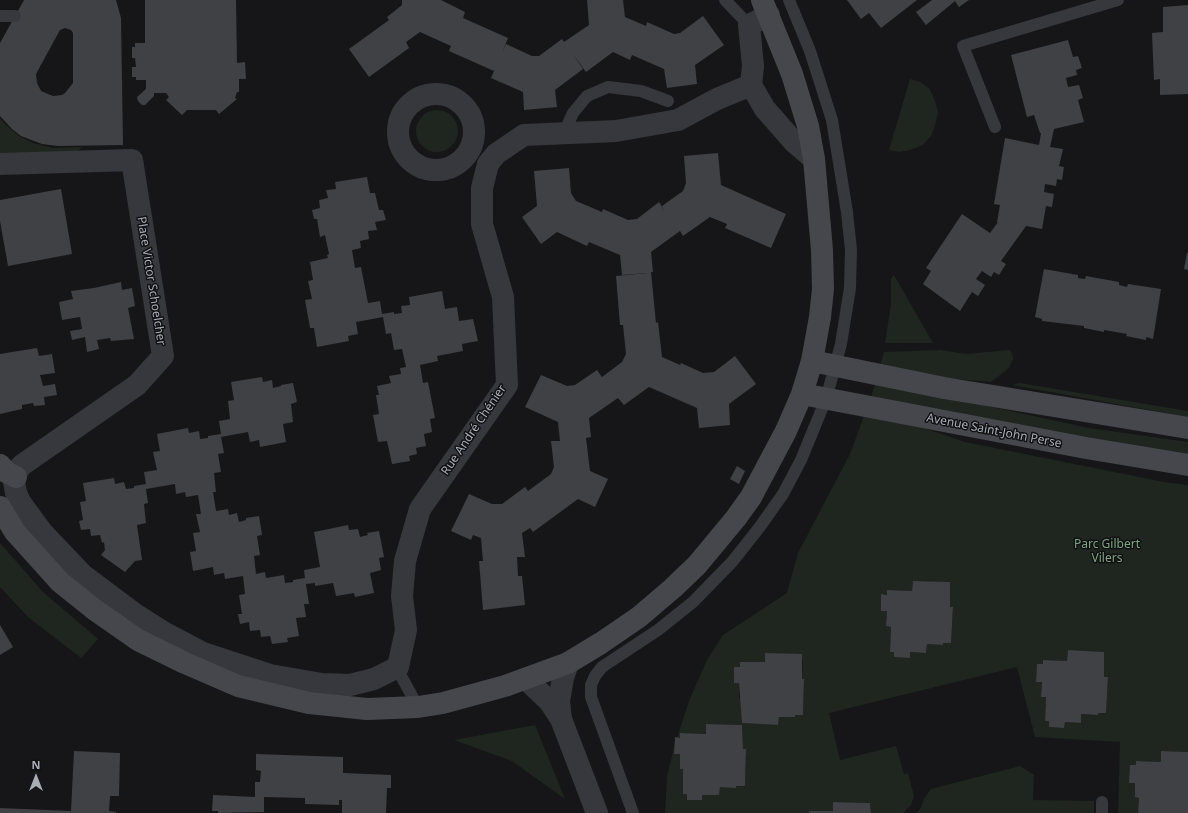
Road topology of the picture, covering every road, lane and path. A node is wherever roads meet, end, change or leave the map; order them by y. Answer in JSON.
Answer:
{"nodes":[{"id":1,"x":725,"y":0,"type":"edge"},
{"id":2,"x":789,"y":0,"type":"edge"},
{"id":3,"x":1118,"y":0,"type":"edge"},
{"id":4,"x":765,"y":8,"type":"edge"},
{"id":5,"x":0,"y":16,"type":"edge"},
{"id":6,"x":15,"y":16,"type":"dead end"},
{"id":7,"x":749,"y":25,"type":"junction"},
{"id":8,"x":751,"y":85,"type":"junction"},
{"id":9,"x":668,"y":101,"type":"dead end"},
{"id":10,"x":994,"y":127,"type":"dead end"},
{"id":11,"x":564,"y":133,"type":"junction"},
{"id":12,"x":470,"y":150,"type":"dead end"},
{"id":13,"x":814,"y":159,"type":"junction"},
{"id":14,"x":0,"y":164,"type":"edge"},
{"id":15,"x":488,"y":164,"type":"junction"},
{"id":16,"x":812,"y":361,"type":"junction"},
{"id":17,"x":836,"y":367,"type":"junction"},
{"id":18,"x":802,"y":394,"type":"junction"},
{"id":19,"x":826,"y":399,"type":"junction"},
{"id":20,"x":1188,"y":428,"type":"edge"},
{"id":21,"x":1188,"y":465,"type":"edge"},
{"id":22,"x":12,"y":469,"type":"edge"},
{"id":23,"x":0,"y":507,"type":"edge"},
{"id":24,"x":568,"y":663,"type":"junction"},
{"id":25,"x":398,"y":666,"type":"junction"},
{"id":26,"x":526,"y":679,"type":"junction"},
{"id":27,"x":418,"y":707,"type":"junction"},
{"id":28,"x":562,"y":719,"type":"junction"},
{"id":29,"x":597,"y":813,"type":"edge"},
{"id":30,"x":633,"y":813,"type":"edge"}],
"edges":[{"from":1,"to":7,"type":"lane"},
{"from":2,"to":17,"type":"lane"},
{"from":3,"to":10,"type":"lane"},
{"from":4,"to":7,"type":"street"},
{"from":4,"to":13,"type":"main road"},
{"from":5,"to":6,"type":"lane"},
{"from":7,"to":8,"type":"street"},
{"from":8,"to":11,"type":"street"},
{"from":8,"to":13,"type":"street"},
{"from":9,"to":11,"type":"lane"},
{"from":11,"to":15,"type":"street"},
{"from":12,"to":15,"type":"street"},
{"from":13,"to":16,"type":"main road"},
{"from":14,"to":22,"type":"street","name":"Place Victor Schoelcher"},
{"from":15,"to":25,"type":"street","name":"Rue André Chénier"},
{"from":16,"to":17,"type":"main road"},
{"from":16,"to":18,"type":"main road"},
{"from":17,"to":19,"type":"lane"},
{"from":17,"to":20,"type":"main road"},
{"from":18,"to":19,"type":"main road","name":"Avenue Saint-John Perse"},
{"from":18,"to":24,"type":"main road"},
{"from":19,"to":21,"type":"main road","name":"Avenue Saint-John Perse"},
{"from":19,"to":30,"type":"lane"},
{"from":22,"to":25,"type":"street"},
{"from":23,"to":27,"type":"main road"},
{"from":24,"to":26,"type":"main road"},
{"from":24,"to":28,"type":"street"},
{"from":25,"to":27,"type":"lane"},
{"from":26,"to":27,"type":"main road"},
{"from":26,"to":28,"type":"street"},
{"from":28,"to":29,"type":"street"}]}
